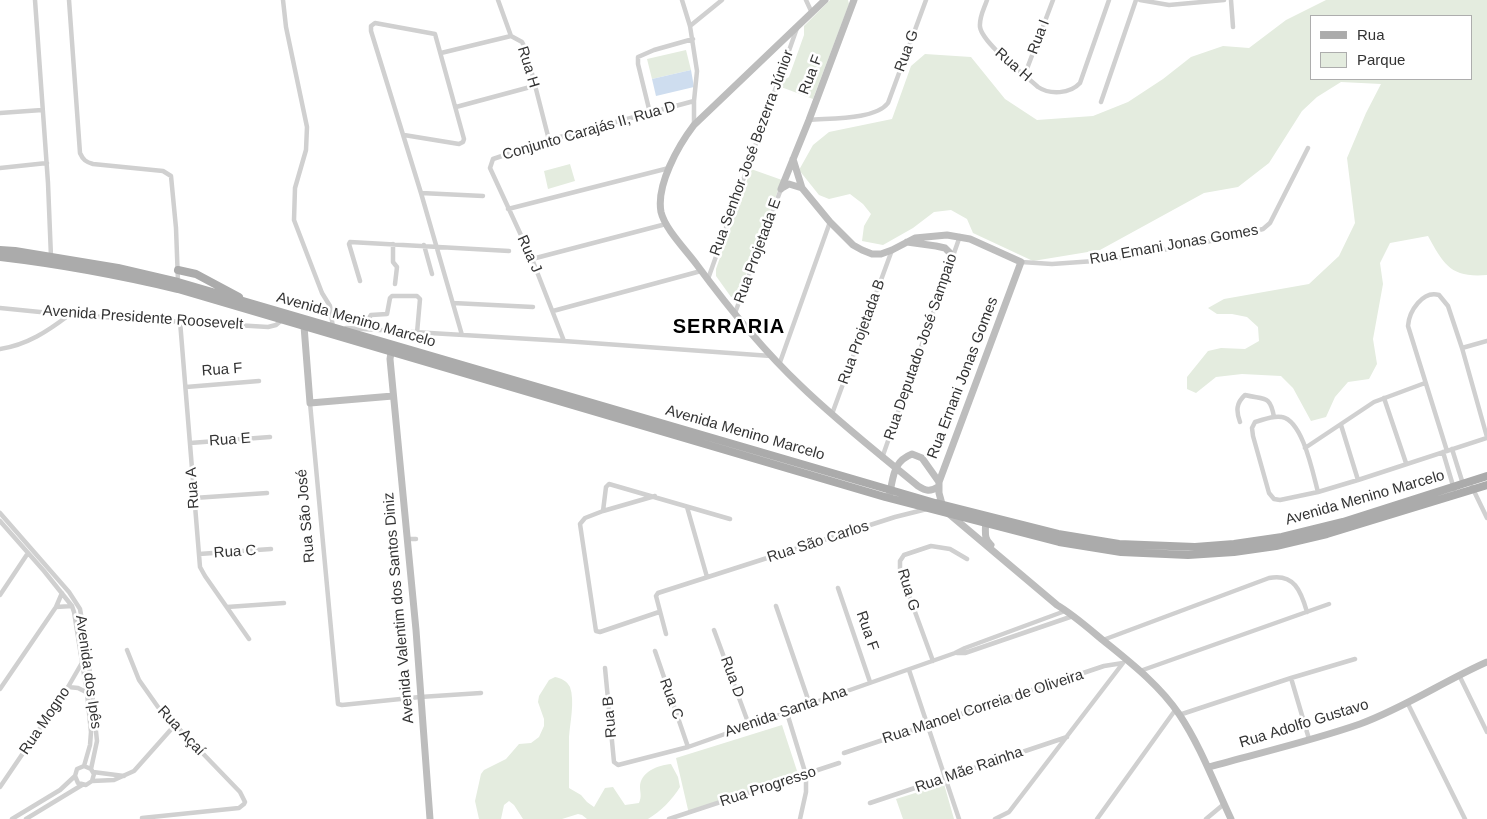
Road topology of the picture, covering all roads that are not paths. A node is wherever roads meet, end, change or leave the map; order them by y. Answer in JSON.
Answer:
{"nodes":[{"id":1,"x":35,"y":0,"type":"edge"},
{"id":2,"x":69,"y":0,"type":"edge"},
{"id":3,"x":283,"y":0,"type":"edge"},
{"id":4,"x":498,"y":0,"type":"edge"},
{"id":5,"x":682,"y":0,"type":"edge"},
{"id":6,"x":722,"y":0,"type":"edge"},
{"id":7,"x":806,"y":0,"type":"edge"},
{"id":8,"x":825,"y":0,"type":"edge"},
{"id":9,"x":926,"y":0,"type":"edge"},
{"id":10,"x":987,"y":0,"type":"edge"},
{"id":11,"x":1053,"y":0,"type":"edge"},
{"id":12,"x":1109,"y":0,"type":"edge"},
{"id":13,"x":1138,"y":0,"type":"edge"},
{"id":14,"x":1224,"y":0,"type":"edge"},
{"id":15,"x":1231,"y":0,"type":"edge"},
{"id":16,"x":854,"y":1,"type":"edge"},
{"id":17,"x":1185,"y":2,"type":"edge"},
{"id":18,"x":812,"y":13,"type":"junction"},
{"id":19,"x":690,"y":26,"type":"junction"},
{"id":20,"x":798,"y":27,"type":"junction"},
{"id":21,"x":1233,"y":27,"type":"dead end"},
{"id":22,"x":511,"y":36,"type":"junction"},
{"id":23,"x":693,"y":39,"type":"junction"},
{"id":24,"x":441,"y":53,"type":"junction"},
{"id":25,"x":1025,"y":74,"type":"junction"},
{"id":26,"x":534,"y":86,"type":"junction"},
{"id":27,"x":694,"y":101,"type":"junction"},
{"id":28,"x":1101,"y":102,"type":"dead end"},
{"id":29,"x":456,"y":107,"type":"junction"},
{"id":30,"x":42,"y":110,"type":"junction"},
{"id":31,"x":0,"y":113,"type":"edge"},
{"id":32,"x":650,"y":113,"type":"junction"},
{"id":33,"x":809,"y":120,"type":"junction"},
{"id":34,"x":694,"y":125,"type":"junction"},
{"id":35,"x":404,"y":135,"type":"junction"},
{"id":36,"x":549,"y":140,"type":"junction"},
{"id":37,"x":1308,"y":148,"type":"dead end"},
{"id":38,"x":793,"y":159,"type":"junction"},
{"id":39,"x":46,"y":163,"type":"junction"},
{"id":40,"x":0,"y":168,"type":"edge"},
{"id":41,"x":490,"y":168,"type":"joint"},
{"id":42,"x":669,"y":168,"type":"junction"},
{"id":43,"x":802,"y":188,"type":"junction"},
{"id":44,"x":781,"y":189,"type":"junction"},
{"id":45,"x":421,"y":193,"type":"junction"},
{"id":46,"x":483,"y":196,"type":"dead end"},
{"id":47,"x":508,"y":209,"type":"junction"},
{"id":48,"x":830,"y":222,"type":"junction"},
{"id":49,"x":666,"y":224,"type":"junction"},
{"id":50,"x":960,"y":236,"type":"junction"},
{"id":51,"x":906,"y":242,"type":"junction"},
{"id":52,"x":393,"y":244,"type":"junction"},
{"id":53,"x":424,"y":245,"type":"junction"},
{"id":54,"x":436,"y":246,"type":"junction"},
{"id":55,"x":0,"y":250,"type":"edge"},
{"id":56,"x":892,"y":250,"type":"junction"},
{"id":57,"x":509,"y":251,"type":"dead end"},
{"id":58,"x":0,"y":257,"type":"edge"},
{"id":59,"x":51,"y":257,"type":"junction"},
{"id":60,"x":532,"y":259,"type":"junction"},
{"id":61,"x":1021,"y":262,"type":"junction"},
{"id":62,"x":952,"y":263,"type":"junction"},
{"id":63,"x":178,"y":270,"type":"junction"},
{"id":64,"x":701,"y":271,"type":"junction"},
{"id":65,"x":432,"y":274,"type":"dead end"},
{"id":66,"x":708,"y":279,"type":"junction"},
{"id":67,"x":360,"y":282,"type":"dead end"},
{"id":68,"x":396,"y":284,"type":"dead end"},
{"id":69,"x":178,"y":286,"type":"junction"},
{"id":70,"x":453,"y":303,"type":"junction"},
{"id":71,"x":251,"y":304,"type":"junction"},
{"id":72,"x":533,"y":307,"type":"dead end"},
{"id":73,"x":0,"y":308,"type":"edge"},
{"id":74,"x":553,"y":311,"type":"junction"},
{"id":75,"x":735,"y":313,"type":"junction"},
{"id":76,"x":70,"y":314,"type":"junction"},
{"id":77,"x":283,"y":319,"type":"junction"},
{"id":78,"x":180,"y":321,"type":"junction"},
{"id":79,"x":304,"y":326,"type":"junction"},
{"id":80,"x":337,"y":329,"type":"junction"},
{"id":81,"x":367,"y":330,"type":"junction"},
{"id":82,"x":417,"y":333,"type":"junction"},
{"id":83,"x":462,"y":335,"type":"junction"},
{"id":84,"x":564,"y":341,"type":"junction"},
{"id":85,"x":1487,"y":341,"type":"edge"},
{"id":86,"x":392,"y":344,"type":"junction"},
{"id":87,"x":1462,"y":348,"type":"junction"},
{"id":88,"x":0,"y":349,"type":"edge"},
{"id":89,"x":390,"y":353,"type":"junction"},
{"id":90,"x":771,"y":356,"type":"junction"},
{"id":91,"x":779,"y":365,"type":"junction"},
{"id":92,"x":259,"y":381,"type":"dead end"},
{"id":93,"x":1425,"y":383,"type":"junction"},
{"id":94,"x":186,"y":387,"type":"junction"},
{"id":95,"x":393,"y":396,"type":"junction"},
{"id":96,"x":1384,"y":398,"type":"junction"},
{"id":97,"x":310,"y":403,"type":"junction"},
{"id":98,"x":832,"y":414,"type":"junction"},
{"id":99,"x":1274,"y":417,"type":"junction"},
{"id":100,"x":1240,"y":422,"type":"dead end"},
{"id":101,"x":1341,"y":425,"type":"junction"},
{"id":102,"x":270,"y":438,"type":"dead end"},
{"id":103,"x":1487,"y":438,"type":"edge"},
{"id":104,"x":190,"y":444,"type":"junction"},
{"id":105,"x":1305,"y":448,"type":"junction"},
{"id":106,"x":1447,"y":451,"type":"junction"},
{"id":107,"x":882,"y":458,"type":"junction"},
{"id":108,"x":1406,"y":464,"type":"junction"},
{"id":109,"x":895,"y":468,"type":"junction"},
{"id":110,"x":1487,"y":476,"type":"edge"},
{"id":111,"x":1358,"y":480,"type":"junction"},
{"id":112,"x":1466,"y":483,"type":"junction"},
{"id":113,"x":939,"y":485,"type":"junction"},
{"id":114,"x":1487,"y":485,"type":"edge"},
{"id":115,"x":891,"y":490,"type":"junction"},
{"id":116,"x":1473,"y":490,"type":"junction"},
{"id":117,"x":1454,"y":491,"type":"junction"},
{"id":118,"x":1318,"y":492,"type":"junction"},
{"id":119,"x":267,"y":493,"type":"dead end"},
{"id":120,"x":655,"y":496,"type":"junction"},
{"id":121,"x":194,"y":498,"type":"junction"},
{"id":122,"x":888,"y":498,"type":"junction"},
{"id":123,"x":942,"y":504,"type":"junction"},
{"id":124,"x":687,"y":507,"type":"junction"},
{"id":125,"x":929,"y":509,"type":"junction"},
{"id":126,"x":603,"y":511,"type":"junction"},
{"id":127,"x":0,"y":513,"type":"edge"},
{"id":128,"x":947,"y":513,"type":"junction"},
{"id":129,"x":1487,"y":518,"type":"edge"},
{"id":130,"x":730,"y":519,"type":"dead end"},
{"id":131,"x":986,"y":520,"type":"junction"},
{"id":132,"x":0,"y":521,"type":"edge"},
{"id":133,"x":407,"y":539,"type":"junction"},
{"id":134,"x":416,"y":539,"type":"dead end"},
{"id":135,"x":271,"y":550,"type":"dead end"},
{"id":136,"x":28,"y":553,"type":"junction"},
{"id":137,"x":199,"y":554,"type":"junction"},
{"id":138,"x":967,"y":559,"type":"dead end"},
{"id":139,"x":707,"y":578,"type":"junction"},
{"id":140,"x":838,"y":588,"type":"dead end"},
{"id":141,"x":62,"y":593,"type":"junction"},
{"id":142,"x":0,"y":595,"type":"edge"},
{"id":143,"x":284,"y":603,"type":"dead end"},
{"id":144,"x":1329,"y":604,"type":"dead end"},
{"id":145,"x":72,"y":606,"type":"junction"},
{"id":146,"x":776,"y":606,"type":"dead end"},
{"id":147,"x":56,"y":607,"type":"junction"},
{"id":148,"x":227,"y":607,"type":"junction"},
{"id":149,"x":1067,"y":610,"type":"junction"},
{"id":150,"x":659,"y":612,"type":"junction"},
{"id":151,"x":1307,"y":612,"type":"junction"},
{"id":152,"x":1073,"y":616,"type":"junction"},
{"id":153,"x":714,"y":630,"type":"dead end"},
{"id":154,"x":666,"y":634,"type":"dead end"},
{"id":155,"x":249,"y":639,"type":"dead end"},
{"id":156,"x":1103,"y":640,"type":"junction"},
{"id":157,"x":126,"y":650,"type":"dead end"},
{"id":158,"x":654,"y":652,"type":"dead end"},
{"id":159,"x":956,"y":654,"type":"junction"},
{"id":160,"x":88,"y":655,"type":"junction"},
{"id":161,"x":1355,"y":659,"type":"dead end"},
{"id":162,"x":83,"y":661,"type":"junction"},
{"id":163,"x":933,"y":661,"type":"junction"},
{"id":164,"x":1125,"y":662,"type":"junction"},
{"id":165,"x":1487,"y":662,"type":"edge"},
{"id":166,"x":605,"y":668,"type":"dead end"},
{"id":167,"x":909,"y":670,"type":"junction"},
{"id":168,"x":1140,"y":671,"type":"junction"},
{"id":169,"x":1458,"y":674,"type":"junction"},
{"id":170,"x":1291,"y":678,"type":"junction"},
{"id":171,"x":870,"y":682,"type":"junction"},
{"id":172,"x":68,"y":687,"type":"junction"},
{"id":173,"x":0,"y":689,"type":"edge"},
{"id":174,"x":481,"y":693,"type":"dead end"},
{"id":175,"x":90,"y":694,"type":"junction"},
{"id":176,"x":420,"y":697,"type":"junction"},
{"id":177,"x":1408,"y":702,"type":"junction"},
{"id":178,"x":810,"y":705,"type":"junction"},
{"id":179,"x":1178,"y":712,"type":"junction"},
{"id":180,"x":787,"y":713,"type":"junction"},
{"id":181,"x":749,"y":725,"type":"junction"},
{"id":182,"x":928,"y":725,"type":"junction"},
{"id":183,"x":174,"y":726,"type":"junction"},
{"id":184,"x":1487,"y":732,"type":"edge"},
{"id":185,"x":1067,"y":737,"type":"junction"},
{"id":186,"x":1309,"y":739,"type":"junction"},
{"id":187,"x":688,"y":747,"type":"junction"},
{"id":188,"x":844,"y":753,"type":"dead end"},
{"id":189,"x":839,"y":763,"type":"dead end"},
{"id":190,"x":616,"y":764,"type":"joint"},
{"id":191,"x":84,"y":766,"type":"junction"},
{"id":192,"x":1209,"y":767,"type":"junction"},
{"id":193,"x":92,"y":770,"type":"junction"},
{"id":194,"x":806,"y":775,"type":"junction"},
{"id":195,"x":75,"y":776,"type":"junction"},
{"id":196,"x":125,"y":776,"type":"junction"},
{"id":197,"x":945,"y":778,"type":"junction"},
{"id":198,"x":92,"y":781,"type":"junction"},
{"id":199,"x":82,"y":785,"type":"junction"},
{"id":200,"x":0,"y":787,"type":"edge"},
{"id":201,"x":870,"y":803,"type":"dead end"},
{"id":202,"x":1224,"y":804,"type":"junction"},
{"id":203,"x":142,"y":818,"type":"edge"},
{"id":204,"x":12,"y":819,"type":"edge"},
{"id":205,"x":26,"y":819,"type":"edge"},
{"id":206,"x":430,"y":819,"type":"edge"},
{"id":207,"x":669,"y":819,"type":"edge"},
{"id":208,"x":800,"y":819,"type":"edge"},
{"id":209,"x":959,"y":819,"type":"edge"},
{"id":210,"x":995,"y":819,"type":"edge"},
{"id":211,"x":1097,"y":819,"type":"edge"},
{"id":212,"x":1206,"y":819,"type":"edge"},
{"id":213,"x":1231,"y":819,"type":"edge"},
{"id":214,"x":1465,"y":819,"type":"edge"}],
"edges":[{"from":1,"to":30,"type":"street"},
{"from":2,"to":63,"type":"street"},
{"from":3,"to":80,"type":"street"},
{"from":4,"to":22,"type":"street","name":"Rua H"},
{"from":5,"to":19,"type":"street"},
{"from":6,"to":19,"type":"street"},
{"from":7,"to":18,"type":"street"},
{"from":8,"to":18,"type":"street"},
{"from":9,"to":33,"type":"street","name":"Rua G"},
{"from":10,"to":25,"type":"street","name":"Rua H"},
{"from":11,"to":25,"type":"street","name":"Rua I"},
{"from":12,"to":25,"type":"street","name":"Rua H"},
{"from":13,"to":17,"type":"street"},
{"from":13,"to":28,"type":"street"},
{"from":14,"to":17,"type":"street"},
{"from":15,"to":21,"type":"street"},
{"from":16,"to":33,"type":"street","name":"Rua F"},
{"from":18,"to":20,"type":"street"},
{"from":19,"to":23,"type":"street"},
{"from":20,"to":34,"type":"street"},
{"from":20,"to":66,"type":"street","name":"Rua Senhor José Bezerra Júnior"},
{"from":22,"to":24,"type":"street"},
{"from":22,"to":26,"type":"street","name":"Rua H"},
{"from":23,"to":27,"type":"street"},
{"from":23,"to":32,"type":"street"},
{"from":24,"to":29,"type":"street"},
{"from":24,"to":35,"type":"street"},
{"from":26,"to":29,"type":"street"},
{"from":26,"to":36,"type":"street","name":"Rua H"},
{"from":27,"to":32,"type":"street","name":"Conjunto Carajás II, Rua D"},
{"from":27,"to":34,"type":"street"},
{"from":29,"to":35,"type":"street"},
{"from":30,"to":31,"type":"street"},
{"from":30,"to":39,"type":"street"},
{"from":32,"to":36,"type":"street","name":"Conjunto Carajás II, Rua D"},
{"from":33,"to":38,"type":"street","name":"Rua F"},
{"from":34,"to":42,"type":"street"},
{"from":35,"to":45,"type":"street"},
{"from":36,"to":41,"type":"street","name":"Conjunto Carajás II, Rua D"},
{"from":37,"to":61,"type":"street","name":"Rua Emani Jonas Gomes"},
{"from":38,"to":43,"type":"street"},
{"from":38,"to":44,"type":"street","name":"Rua F"},
{"from":39,"to":40,"type":"street"},
{"from":39,"to":59,"type":"street"},
{"from":41,"to":47,"type":"street","name":"Rua J"},
{"from":42,"to":47,"type":"street"},
{"from":42,"to":49,"type":"street"},
{"from":43,"to":44,"type":"street"},
{"from":43,"to":48,"type":"street"},
{"from":44,"to":75,"type":"street","name":"Rua Projetada E"},
{"from":45,"to":46,"type":"street"},
{"from":45,"to":54,"type":"street"},
{"from":47,"to":60,"type":"street","name":"Rua J"},
{"from":48,"to":56,"type":"street"},
{"from":48,"to":91,"type":"street"},
{"from":49,"to":60,"type":"street"},
{"from":49,"to":64,"type":"street"},
{"from":50,"to":51,"type":"street"},
{"from":50,"to":61,"type":"street"},
{"from":50,"to":62,"type":"street","name":"Rua Deputado José Sampaio"},
{"from":51,"to":56,"type":"street"},
{"from":51,"to":62,"type":"street"},
{"from":52,"to":53,"type":"street"},
{"from":52,"to":67,"type":"street"},
{"from":52,"to":68,"type":"street"},
{"from":53,"to":54,"type":"street"},
{"from":53,"to":65,"type":"street"},
{"from":54,"to":57,"type":"street"},
{"from":54,"to":70,"type":"street"},
{"from":55,"to":59,"type":"main road","name":"Avenida Menino Marcelo"},
{"from":56,"to":98,"type":"street","name":"Rua Projetada B"},
{"from":58,"to":69,"type":"main road","name":"Avenida Menino Marcelo"},
{"from":59,"to":69,"type":"main road","name":"Avenida Menino Marcelo"},
{"from":60,"to":74,"type":"street","name":"Rua J"},
{"from":61,"to":113,"type":"street","name":"Rua Ernani Jonas Gomes"},
{"from":62,"to":107,"type":"street","name":"Rua Deputado José Sampaio"},
{"from":63,"to":69,"type":"street"},
{"from":63,"to":71,"type":"main road"},
{"from":64,"to":66,"type":"street"},
{"from":64,"to":74,"type":"street"},
{"from":66,"to":75,"type":"street"},
{"from":69,"to":71,"type":"main road","name":"Avenida Menino Marcelo"},
{"from":69,"to":77,"type":"main road","name":"Avenida Menino Marcelo"},
{"from":70,"to":72,"type":"street"},
{"from":70,"to":83,"type":"street"},
{"from":71,"to":80,"type":"main road","name":"Avenida Menino Marcelo"},
{"from":73,"to":76,"type":"street","name":"Avenida Presidente Roosevelt"},
{"from":74,"to":84,"type":"street","name":"Rua J"},
{"from":75,"to":90,"type":"street"},
{"from":76,"to":78,"type":"street","name":"Avenida Presidente Roosevelt"},
{"from":76,"to":88,"type":"street"},
{"from":77,"to":78,"type":"street","name":"Avenida Presidente Roosevelt"},
{"from":77,"to":79,"type":"main road","name":"Avenida Menino Marcelo"},
{"from":78,"to":94,"type":"street","name":"Rua A"},
{"from":79,"to":89,"type":"main road","name":"Avenida Menino Marcelo"},
{"from":79,"to":97,"type":"street","name":"Rua São José"},
{"from":80,"to":81,"type":"street"},
{"from":80,"to":86,"type":"main road","name":"Avenida Menino Marcelo"},
{"from":81,"to":82,"type":"street"},
{"from":81,"to":82,"type":"street"},
{"from":82,"to":83,"type":"street"},
{"from":83,"to":84,"type":"street"},
{"from":84,"to":90,"type":"street"},
{"from":85,"to":87,"type":"street"},
{"from":86,"to":89,"type":"street","name":"Avenida Valentim dos Santos Diniz"},
{"from":86,"to":115,"type":"main road","name":"Avenida Menino Marcelo"},
{"from":87,"to":93,"type":"street"},
{"from":87,"to":103,"type":"street"},
{"from":89,"to":95,"type":"street","name":"Avenida Valentim dos Santos Diniz"},
{"from":89,"to":122,"type":"main road","name":"Avenida Menino Marcelo"},
{"from":90,"to":91,"type":"street"},
{"from":91,"to":98,"type":"street"},
{"from":92,"to":94,"type":"street","name":"Rua F"},
{"from":93,"to":96,"type":"street"},
{"from":93,"to":106,"type":"street"},
{"from":94,"to":104,"type":"street","name":"Rua A"},
{"from":95,"to":97,"type":"street"},
{"from":95,"to":133,"type":"street","name":"Avenida Valentim dos Santos Diniz"},
{"from":96,"to":101,"type":"street"},
{"from":96,"to":108,"type":"street"},
{"from":97,"to":176,"type":"street","name":"Rua São José"},
{"from":98,"to":107,"type":"street"},
{"from":99,"to":100,"type":"street"},
{"from":99,"to":105,"type":"street"},
{"from":99,"to":118,"type":"street"},
{"from":101,"to":105,"type":"street"},
{"from":101,"to":111,"type":"street"},
{"from":102,"to":104,"type":"street","name":"Rua E"},
{"from":103,"to":106,"type":"street"},
{"from":104,"to":121,"type":"street","name":"Rua A"},
{"from":105,"to":118,"type":"street"},
{"from":106,"to":108,"type":"street"},
{"from":106,"to":112,"type":"street"},
{"from":106,"to":117,"type":"street"},
{"from":107,"to":109,"type":"street"},
{"from":108,"to":111,"type":"street"},
{"from":109,"to":113,"type":"street"},
{"from":109,"to":113,"type":"street"},
{"from":109,"to":115,"type":"street"},
{"from":110,"to":112,"type":"main road","name":"Avenida Menino Marcelo"},
{"from":111,"to":118,"type":"street"},
{"from":112,"to":116,"type":"street"},
{"from":112,"to":117,"type":"main road","name":"Avenida Menino Marcelo"},
{"from":113,"to":123,"type":"street"},
{"from":114,"to":116,"type":"main road","name":"Avenida Menino Marcelo"},
{"from":115,"to":122,"type":"street"},
{"from":115,"to":123,"type":"main road","name":"Avenida Menino Marcelo"},
{"from":116,"to":117,"type":"main road","name":"Avenida Menino Marcelo"},
{"from":116,"to":129,"type":"street"},
{"from":117,"to":131,"type":"main road","name":"Avenida Menino Marcelo"},
{"from":119,"to":121,"type":"street"},
{"from":120,"to":124,"type":"street"},
{"from":120,"to":126,"type":"street"},
{"from":120,"to":126,"type":"street"},
{"from":121,"to":137,"type":"street","name":"Rua A"},
{"from":122,"to":125,"type":"main road","name":"Avenida Menino Marcelo"},
{"from":123,"to":131,"type":"main road","name":"Avenida Menino Marcelo"},
{"from":124,"to":130,"type":"street"},
{"from":124,"to":139,"type":"street"},
{"from":125,"to":128,"type":"main road","name":"Avenida Menino Marcelo"},
{"from":125,"to":139,"type":"street","name":"Rua São Carlos"},
{"from":126,"to":150,"type":"street"},
{"from":127,"to":160,"type":"street","name":"Avenida dos Ipês"},
{"from":128,"to":131,"type":"main road","name":"Avenida Menino Marcelo"},
{"from":128,"to":149,"type":"street"},
{"from":131,"to":149,"type":"street"},
{"from":132,"to":136,"type":"street","name":"Avenida dos Ipês"},
{"from":133,"to":134,"type":"street"},
{"from":133,"to":176,"type":"street","name":"Avenida Valentim dos Santos Diniz"},
{"from":135,"to":137,"type":"street","name":"Rua C"},
{"from":136,"to":141,"type":"street","name":"Avenida dos Ipês"},
{"from":136,"to":142,"type":"street"},
{"from":137,"to":148,"type":"street","name":"Rua A"},
{"from":138,"to":163,"type":"street","name":"Rua G"},
{"from":139,"to":150,"type":"street","name":"Rua São Carlos"},
{"from":140,"to":171,"type":"street","name":"Rua F"},
{"from":141,"to":145,"type":"street","name":"Avenida dos Ipês"},
{"from":141,"to":147,"type":"street"},
{"from":143,"to":148,"type":"street"},
{"from":144,"to":151,"type":"street"},
{"from":145,"to":147,"type":"street"},
{"from":145,"to":162,"type":"street","name":"Avenida dos Ipês"},
{"from":146,"to":178,"type":"street"},
{"from":147,"to":173,"type":"street"},
{"from":148,"to":155,"type":"street","name":"Rua A"},
{"from":149,"to":152,"type":"street"},
{"from":149,"to":159,"type":"street","name":"Avenida Santa Ana"},
{"from":150,"to":154,"type":"street"},
{"from":151,"to":156,"type":"street"},
{"from":151,"to":168,"type":"street"},
{"from":152,"to":156,"type":"street"},
{"from":152,"to":159,"type":"street","name":"Avenida Santa Ana"},
{"from":153,"to":181,"type":"street","name":"Rua D"},
{"from":156,"to":164,"type":"street"},
{"from":157,"to":183,"type":"street","name":"Rua Açaí"},
{"from":158,"to":187,"type":"street","name":"Rua C"},
{"from":159,"to":163,"type":"street","name":"Avenida Santa Ana"},
{"from":160,"to":162,"type":"street","name":"Rua Mogno"},
{"from":160,"to":175,"type":"street","name":"Avenida dos Ipês"},
{"from":161,"to":170,"type":"street"},
{"from":162,"to":172,"type":"street","name":"Rua Mogno"},
{"from":162,"to":175,"type":"street","name":"Avenida dos Ipês"},
{"from":163,"to":167,"type":"street","name":"Avenida Santa Ana"},
{"from":164,"to":168,"type":"street"},
{"from":164,"to":182,"type":"street","name":"Rua Manoel Correia de Oliveira"},
{"from":164,"to":185,"type":"street"},
{"from":165,"to":169,"type":"street","name":"Rua Adolfo Gustavo"},
{"from":166,"to":190,"type":"street","name":"Rua B"},
{"from":167,"to":171,"type":"street","name":"Avenida Santa Ana"},
{"from":167,"to":182,"type":"street"},
{"from":168,"to":179,"type":"street"},
{"from":169,"to":177,"type":"street","name":"Rua Adolfo Gustavo"},
{"from":169,"to":184,"type":"street"},
{"from":170,"to":179,"type":"street"},
{"from":170,"to":186,"type":"street"},
{"from":171,"to":178,"type":"street","name":"Avenida Santa Ana"},
{"from":172,"to":175,"type":"street"},
{"from":172,"to":200,"type":"street","name":"Rua Mogno"},
{"from":174,"to":176,"type":"street"},
{"from":175,"to":191,"type":"street","name":"Avenida dos Ipês"},
{"from":175,"to":193,"type":"street","name":"Avenida dos Ipês"},
{"from":176,"to":206,"type":"street","name":"Avenida Valentim dos Santos Diniz"},
{"from":177,"to":186,"type":"street","name":"Rua Adolfo Gustavo"},
{"from":177,"to":214,"type":"street"},
{"from":178,"to":180,"type":"street","name":"Avenida Santa Ana"},
{"from":179,"to":192,"type":"street"},
{"from":179,"to":211,"type":"street"},
{"from":180,"to":181,"type":"street","name":"Avenida Santa Ana"},
{"from":180,"to":194,"type":"street"},
{"from":181,"to":187,"type":"street","name":"Avenida Santa Ana"},
{"from":182,"to":188,"type":"street","name":"Rua Manoel Correia de Oliveira"},
{"from":182,"to":197,"type":"street"},
{"from":183,"to":196,"type":"street"},
{"from":183,"to":203,"type":"street","name":"Rua Açaí"},
{"from":185,"to":197,"type":"street","name":"Rua Mãe Rainha"},
{"from":185,"to":210,"type":"street"},
{"from":186,"to":192,"type":"street","name":"Rua Adolfo Gustavo"},
{"from":187,"to":190,"type":"street","name":"Avenida Santa Ana"},
{"from":189,"to":194,"type":"street","name":"Rua Progresso"},
{"from":191,"to":193,"type":"street"},
{"from":191,"to":195,"type":"street","name":"Avenida dos Ipês"},
{"from":192,"to":202,"type":"street"},
{"from":193,"to":196,"type":"street"},
{"from":193,"to":198,"type":"street","name":"Avenida dos Ipês"},
{"from":194,"to":207,"type":"street","name":"Rua Progresso"},
{"from":194,"to":208,"type":"street"},
{"from":195,"to":199,"type":"street"},
{"from":195,"to":204,"type":"street","name":"Avenida dos Ipês"},
{"from":196,"to":198,"type":"street"},
{"from":197,"to":201,"type":"street","name":"Rua Mãe Rainha"},
{"from":197,"to":209,"type":"street"},
{"from":198,"to":199,"type":"street"},
{"from":199,"to":205,"type":"street"},
{"from":202,"to":212,"type":"street"},
{"from":202,"to":213,"type":"street"}]}
